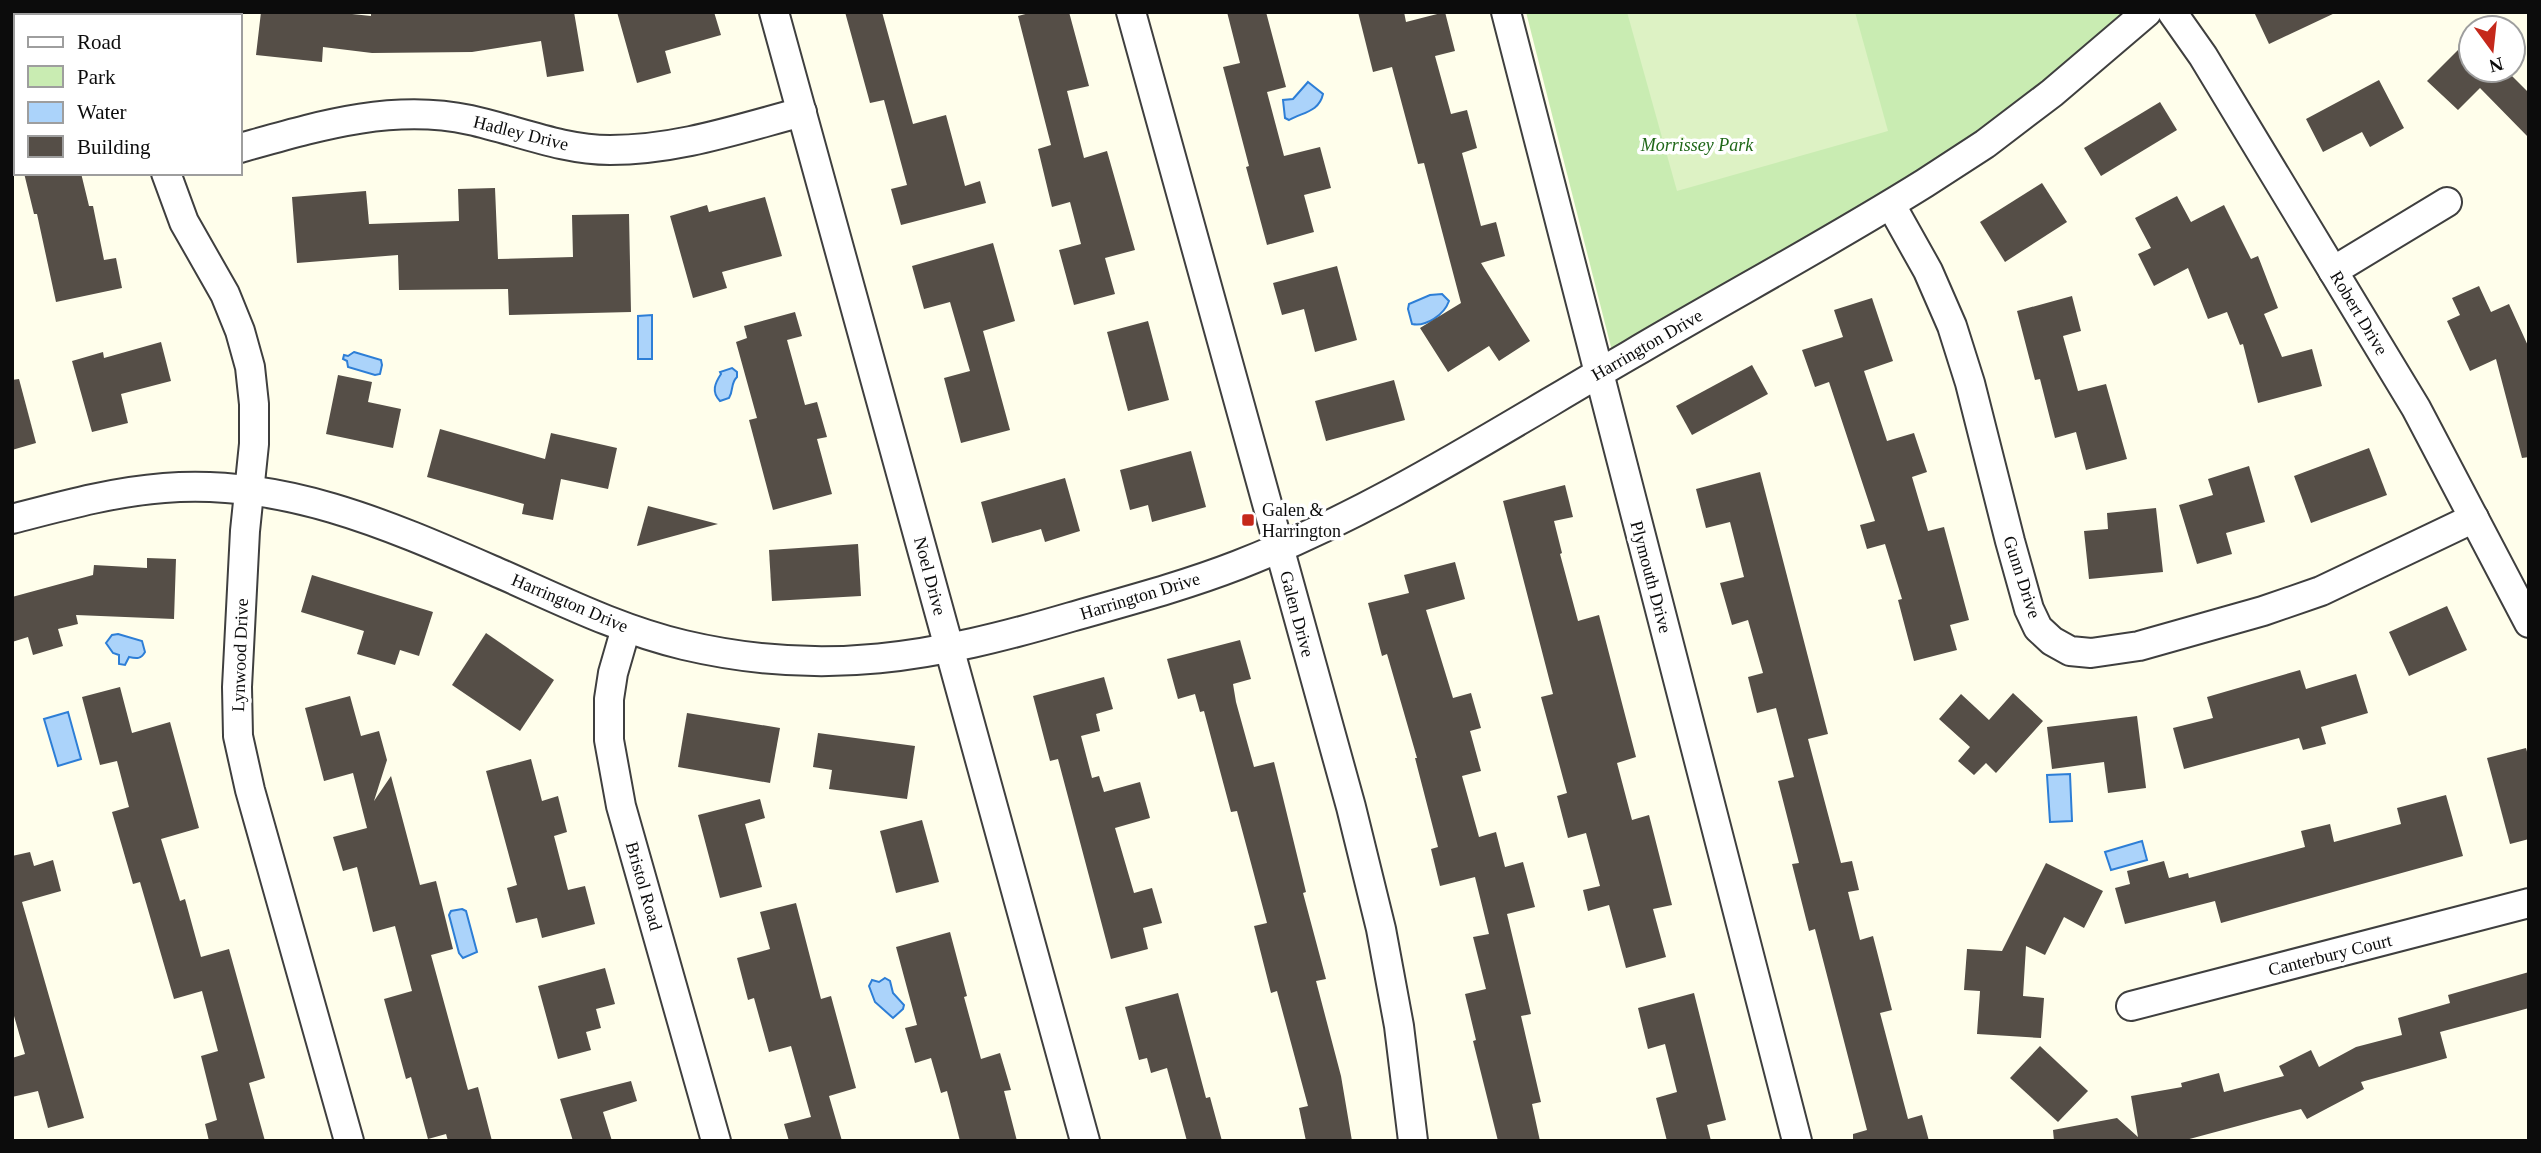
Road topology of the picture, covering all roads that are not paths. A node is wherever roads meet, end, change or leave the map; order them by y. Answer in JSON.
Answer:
{"nodes":[{"id":1,"x":774,"y":12,"type":"edge"},
{"id":2,"x":1131,"y":12,"type":"edge"},
{"id":3,"x":1506,"y":12,"type":"edge"},
{"id":4,"x":2147,"y":12,"type":"edge"},
{"id":5,"x":2172,"y":12,"type":"edge"},
{"id":6,"x":802,"y":112,"type":"junction"},
{"id":7,"x":242,"y":147,"type":"edge"},
{"id":8,"x":167,"y":175,"type":"edge"},
{"id":9,"x":2447,"y":202,"type":"dead end"},
{"id":10,"x":1891,"y":205,"type":"junction"},
{"id":11,"x":2333,"y":271,"type":"junction"},
{"id":12,"x":1599,"y":373,"type":"junction"},
{"id":13,"x":250,"y":489,"type":"junction"},
{"id":14,"x":2474,"y":518,"type":"junction"},
{"id":15,"x":12,"y":519,"type":"edge"},
{"id":16,"x":1279,"y":547,"type":"junction"},
{"id":17,"x":2529,"y":623,"type":"edge"},
{"id":18,"x":626,"y":628,"type":"junction"},
{"id":19,"x":950,"y":649,"type":"junction"},
{"id":20,"x":2529,"y":904,"type":"edge"},
{"id":21,"x":2131,"y":1006,"type":"dead end"},
{"id":22,"x":349,"y":1141,"type":"edge"},
{"id":23,"x":716,"y":1141,"type":"edge"},
{"id":24,"x":1085,"y":1141,"type":"edge"},
{"id":25,"x":1413,"y":1141,"type":"edge"},
{"id":26,"x":1797,"y":1141,"type":"edge"}],
"edges":[{"from":1,"to":6,"type":"street","name":"Noel Drive"},
{"from":2,"to":16,"type":"street","name":"Galen Drive"},
{"from":3,"to":12,"type":"street","name":"Plymouth Drive"},
{"from":4,"to":10,"type":"street","name":"Harrington Drive"},
{"from":5,"to":11,"type":"street","name":"Robert Drive"},
{"from":6,"to":7,"type":"street","name":"Hadley Drive"},
{"from":6,"to":19,"type":"street","name":"Noel Drive"},
{"from":8,"to":13,"type":"street","name":"Lynwood Drive"},
{"from":9,"to":11,"type":"street"},
{"from":10,"to":12,"type":"street","name":"Harrington Drive"},
{"from":10,"to":14,"type":"street","name":"Gunn Drive"},
{"from":11,"to":14,"type":"street","name":"Robert Drive"},
{"from":12,"to":16,"type":"street","name":"Harrington Drive"},
{"from":12,"to":26,"type":"street","name":"Plymouth Drive"},
{"from":13,"to":15,"type":"street","name":"Harrington Drive"},
{"from":13,"to":18,"type":"street","name":"Harrington Drive"},
{"from":13,"to":22,"type":"street","name":"Lynwood Drive"},
{"from":14,"to":17,"type":"street","name":"Robert Drive"},
{"from":16,"to":19,"type":"street","name":"Harrington Drive"},
{"from":16,"to":25,"type":"street","name":"Galen Drive"},
{"from":18,"to":19,"type":"street","name":"Harrington Drive"},
{"from":18,"to":23,"type":"street","name":"Bristol Road"},
{"from":19,"to":24,"type":"street","name":"Noel Drive"},
{"from":20,"to":21,"type":"street","name":"Canterbury Court"}]}
